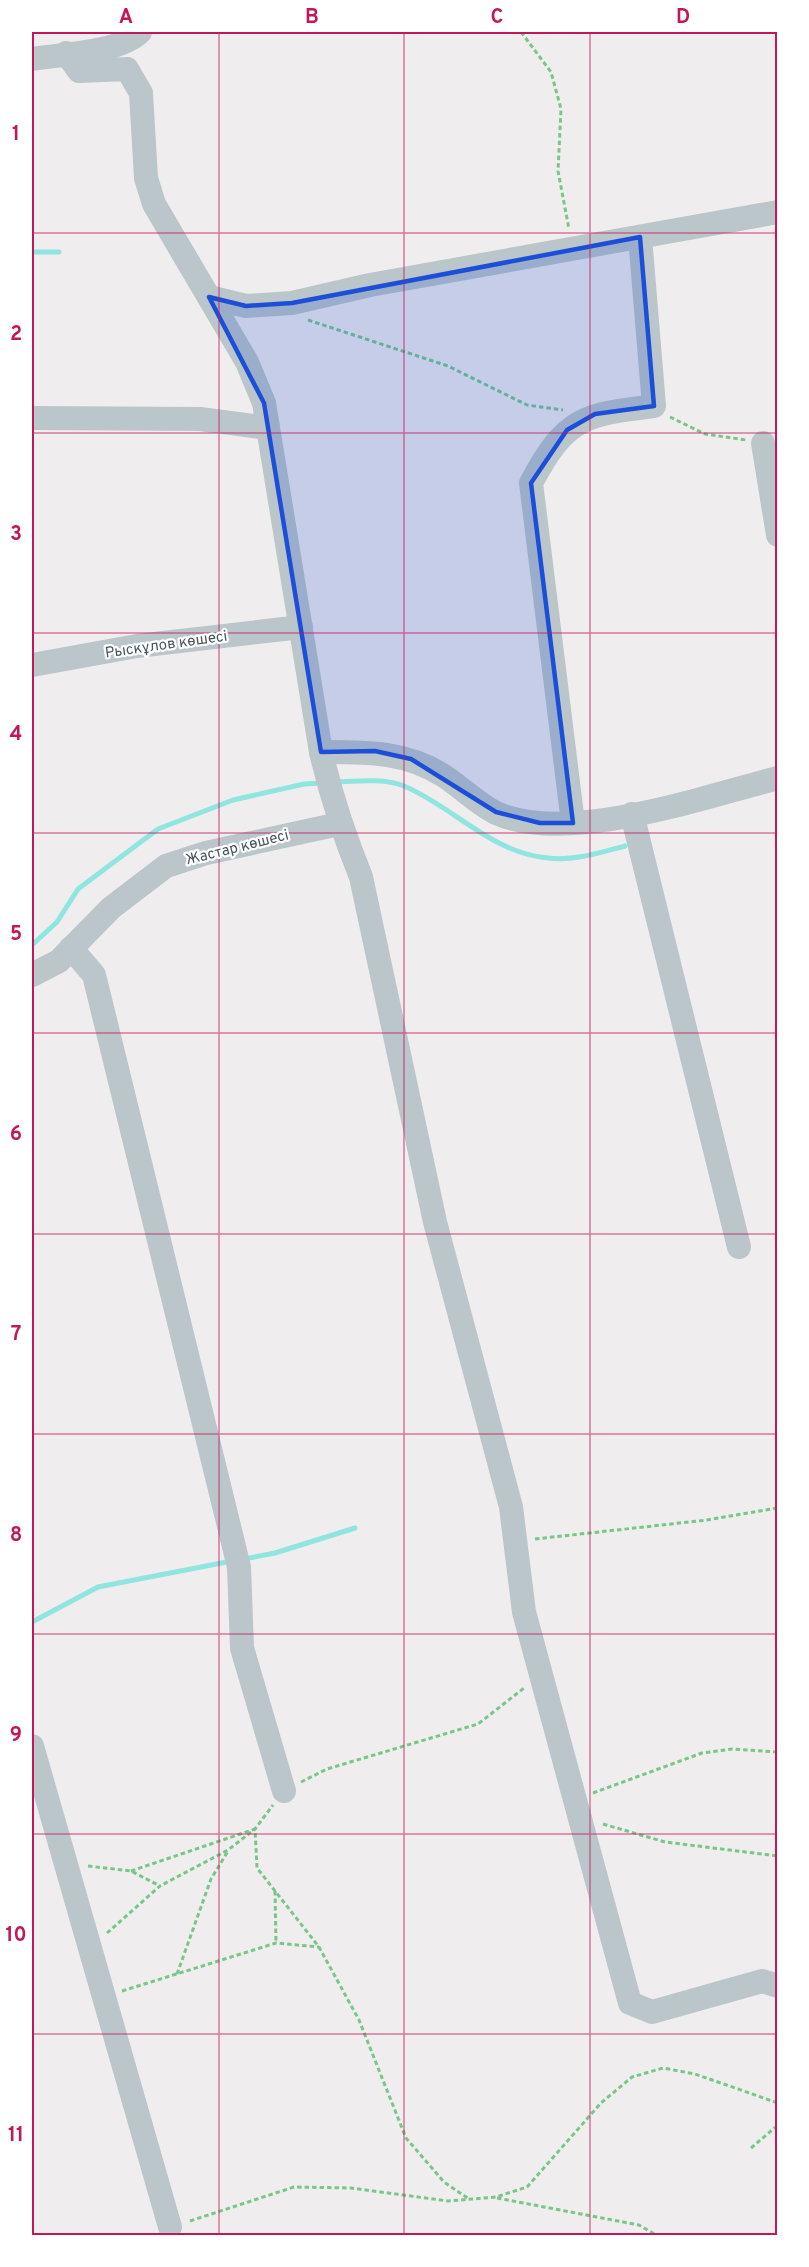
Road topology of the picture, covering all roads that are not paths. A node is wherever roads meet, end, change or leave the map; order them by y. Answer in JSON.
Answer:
{"nodes":[{"id":1,"x":140,"y":32,"type":"edge"},
{"id":2,"x":66,"y":53,"type":"junction"},
{"id":3,"x":32,"y":59,"type":"edge"},
{"id":4,"x":777,"y":212,"type":"edge"},
{"id":5,"x":640,"y":237,"type":"junction"},
{"id":6,"x":209,"y":297,"type":"junction"},
{"id":7,"x":32,"y":418,"type":"edge"},
{"id":8,"x":268,"y":428,"type":"junction"},
{"id":9,"x":763,"y":443,"type":"road end"},
{"id":10,"x":777,"y":535,"type":"edge"},
{"id":11,"x":301,"y":627,"type":"junction"},
{"id":12,"x":32,"y":665,"type":"edge"},
{"id":13,"x":321,"y":752,"type":"junction"},
{"id":14,"x":777,"y":778,"type":"edge"},
{"id":15,"x":632,"y":814,"type":"junction"},
{"id":16,"x":573,"y":823,"type":"junction"},
{"id":17,"x":339,"y":824,"type":"junction"},
{"id":18,"x":71,"y":948,"type":"junction"},
{"id":19,"x":32,"y":975,"type":"edge"},
{"id":20,"x":739,"y":1247,"type":"dead end"},
{"id":21,"x":32,"y":1746,"type":"edge"},
{"id":22,"x":284,"y":1791,"type":"road end"},
{"id":23,"x":777,"y":1986,"type":"edge"},
{"id":24,"x":170,"y":2227,"type":"road end"}],
"edges":[{"from":1,"to":2,"type":"street"},
{"from":2,"to":3,"type":"street"},
{"from":2,"to":6,"type":"street"},
{"from":4,"to":5,"type":"street"},
{"from":5,"to":6,"type":"street"},
{"from":5,"to":16,"type":"street"},
{"from":6,"to":8,"type":"street"},
{"from":7,"to":8,"type":"street"},
{"from":8,"to":11,"type":"street"},
{"from":9,"to":10,"type":"street"},
{"from":11,"to":12,"type":"street","name":"Рыскұлов көшесі"},
{"from":11,"to":13,"type":"street"},
{"from":13,"to":16,"type":"street"},
{"from":13,"to":17,"type":"street"},
{"from":14,"to":15,"type":"street"},
{"from":15,"to":16,"type":"street"},
{"from":15,"to":20,"type":"street"},
{"from":17,"to":18,"type":"street","name":"Жастар көшесі"},
{"from":17,"to":23,"type":"street"},
{"from":18,"to":19,"type":"street","name":"Жастар көшесі"},
{"from":18,"to":22,"type":"street"},
{"from":21,"to":24,"type":"street"}]}
